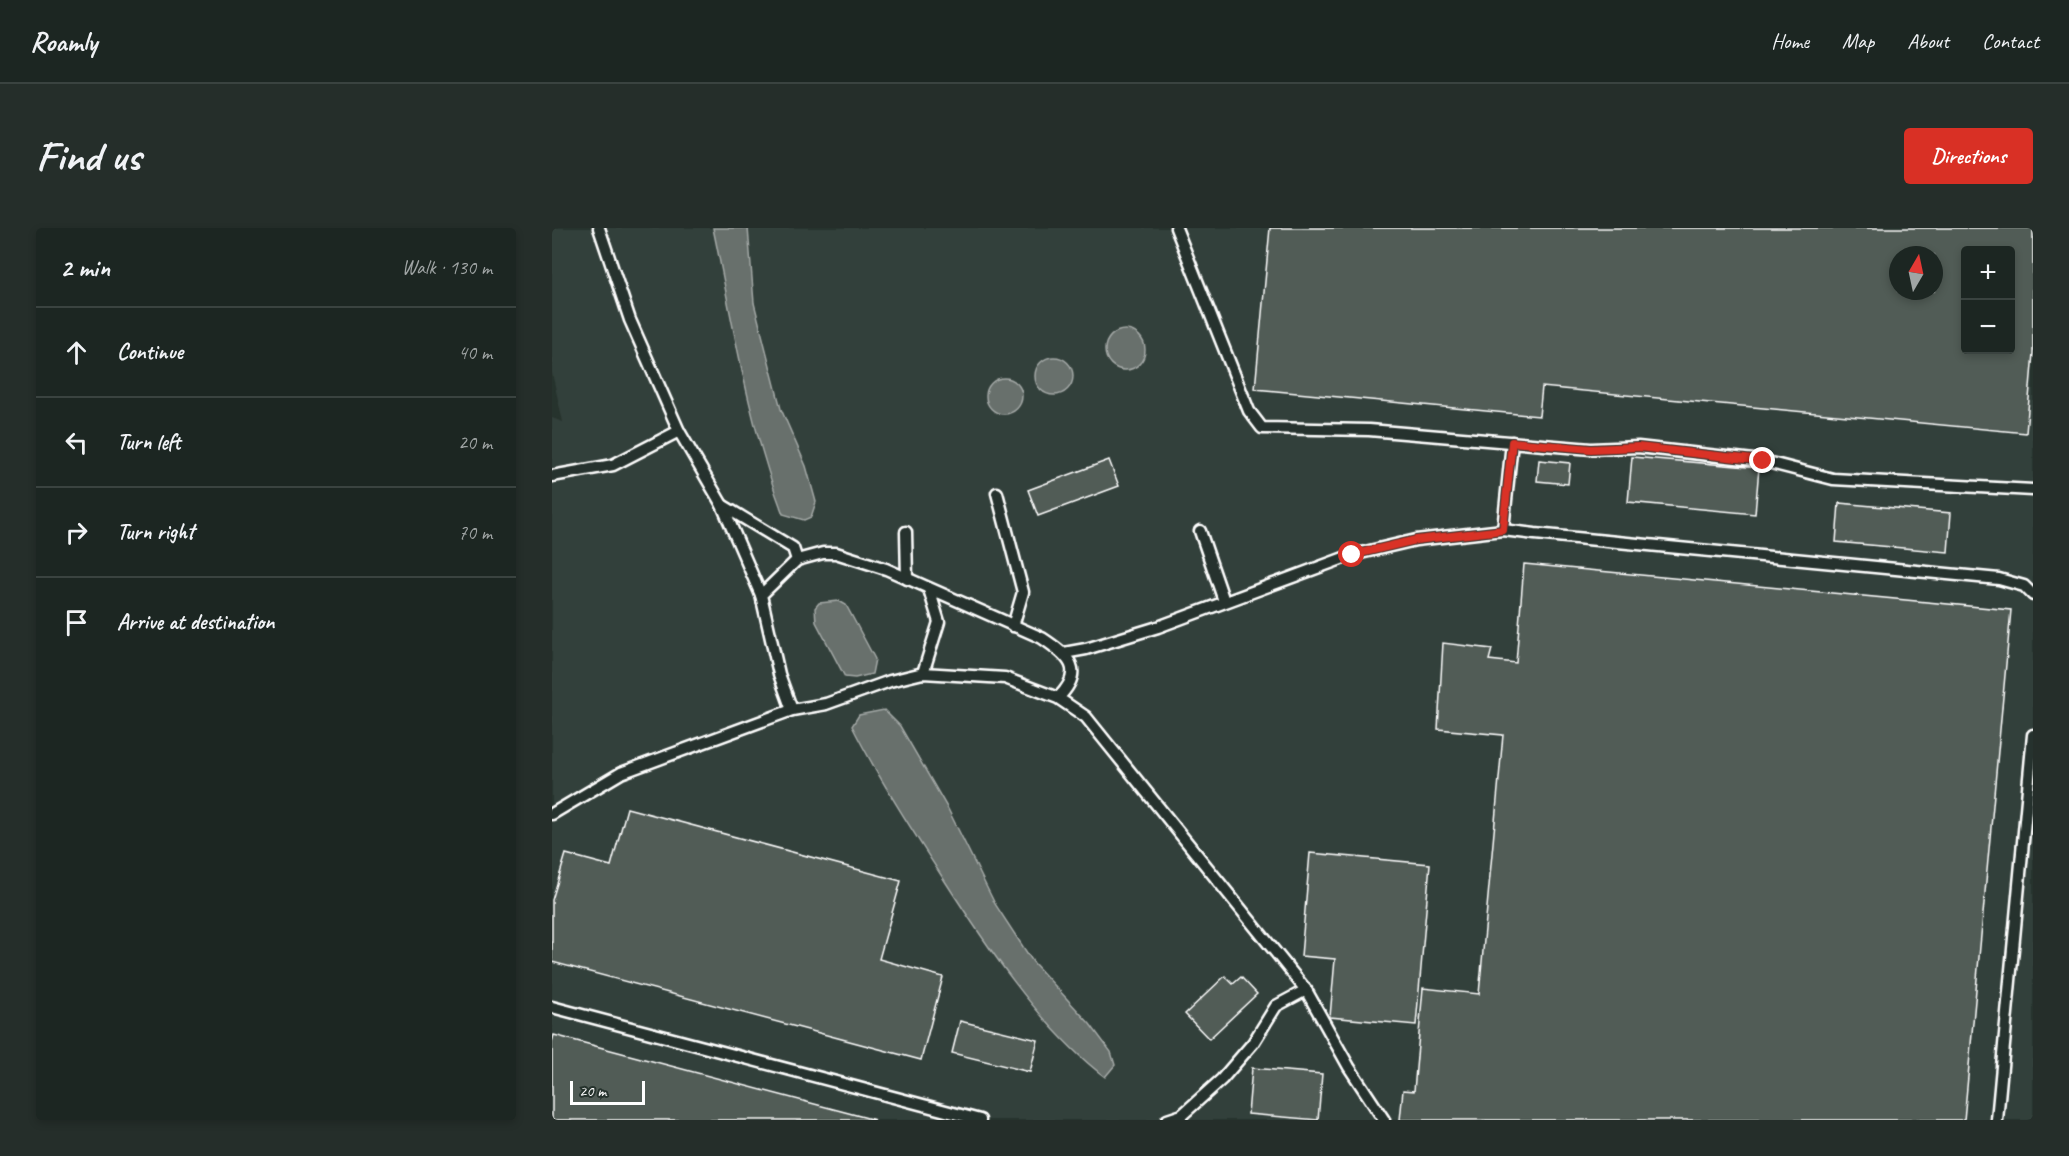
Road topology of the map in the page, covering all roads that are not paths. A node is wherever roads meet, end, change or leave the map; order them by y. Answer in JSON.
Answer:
{"nodes":[{"id":1,"x":599,"y":228,"type":"edge"},
{"id":2,"x":1176,"y":228,"type":"edge"},
{"id":3,"x":679,"y":431,"type":"junction"},
{"id":4,"x":1512,"y":442,"type":"junction"},
{"id":5,"x":552,"y":476,"type":"edge"},
{"id":6,"x":2033,"y":490,"type":"edge"},
{"id":7,"x":997,"y":493,"type":"dead end"},
{"id":8,"x":722,"y":505,"type":"junction"},
{"id":9,"x":1503,"y":530,"type":"junction"},
{"id":10,"x":1200,"y":531,"type":"dead end"},
{"id":11,"x":906,"y":532,"type":"dead end"},
{"id":12,"x":796,"y":560,"type":"junction"},
{"id":13,"x":907,"y":579,"type":"junction"},
{"id":14,"x":929,"y":589,"type":"junction"},
{"id":15,"x":760,"y":595,"type":"junction"},
{"id":16,"x":2033,"y":595,"type":"edge"},
{"id":17,"x":1224,"y":601,"type":"junction"},
{"id":18,"x":1013,"y":626,"type":"junction"},
{"id":19,"x":1064,"y":653,"type":"junction"},
{"id":20,"x":923,"y":673,"type":"junction"},
{"id":21,"x":1058,"y":698,"type":"junction"},
{"id":22,"x":792,"y":710,"type":"junction"},
{"id":23,"x":2033,"y":735,"type":"edge"},
{"id":24,"x":552,"y":814,"type":"edge"},
{"id":25,"x":1306,"y":990,"type":"junction"},
{"id":26,"x":552,"y":1007,"type":"edge"},
{"id":27,"x":980,"y":1120,"type":"edge"},
{"id":28,"x":1167,"y":1120,"type":"edge"},
{"id":29,"x":1384,"y":1120,"type":"edge"},
{"id":30,"x":1997,"y":1120,"type":"edge"}],
"edges":[{"from":1,"to":3,"type":"lane"},
{"from":2,"to":4,"type":"lane"},
{"from":3,"to":5,"type":"lane"},
{"from":3,"to":8,"type":"lane"},
{"from":4,"to":6,"type":"lane"},
{"from":4,"to":9,"type":"lane"},
{"from":7,"to":18,"type":"lane"},
{"from":8,"to":12,"type":"lane"},
{"from":8,"to":15,"type":"lane"},
{"from":9,"to":16,"type":"lane"},
{"from":9,"to":17,"type":"lane"},
{"from":10,"to":17,"type":"lane"},
{"from":11,"to":13,"type":"lane"},
{"from":12,"to":13,"type":"lane"},
{"from":12,"to":15,"type":"lane"},
{"from":13,"to":14,"type":"lane"},
{"from":14,"to":18,"type":"lane"},
{"from":14,"to":20,"type":"lane"},
{"from":15,"to":22,"type":"lane"},
{"from":17,"to":19,"type":"lane"},
{"from":18,"to":19,"type":"lane"},
{"from":19,"to":21,"type":"lane"},
{"from":20,"to":21,"type":"lane"},
{"from":20,"to":22,"type":"lane"},
{"from":21,"to":25,"type":"lane"},
{"from":22,"to":24,"type":"lane"},
{"from":23,"to":30,"type":"lane"},
{"from":25,"to":28,"type":"lane"},
{"from":25,"to":29,"type":"lane"},
{"from":26,"to":27,"type":"lane"}]}
